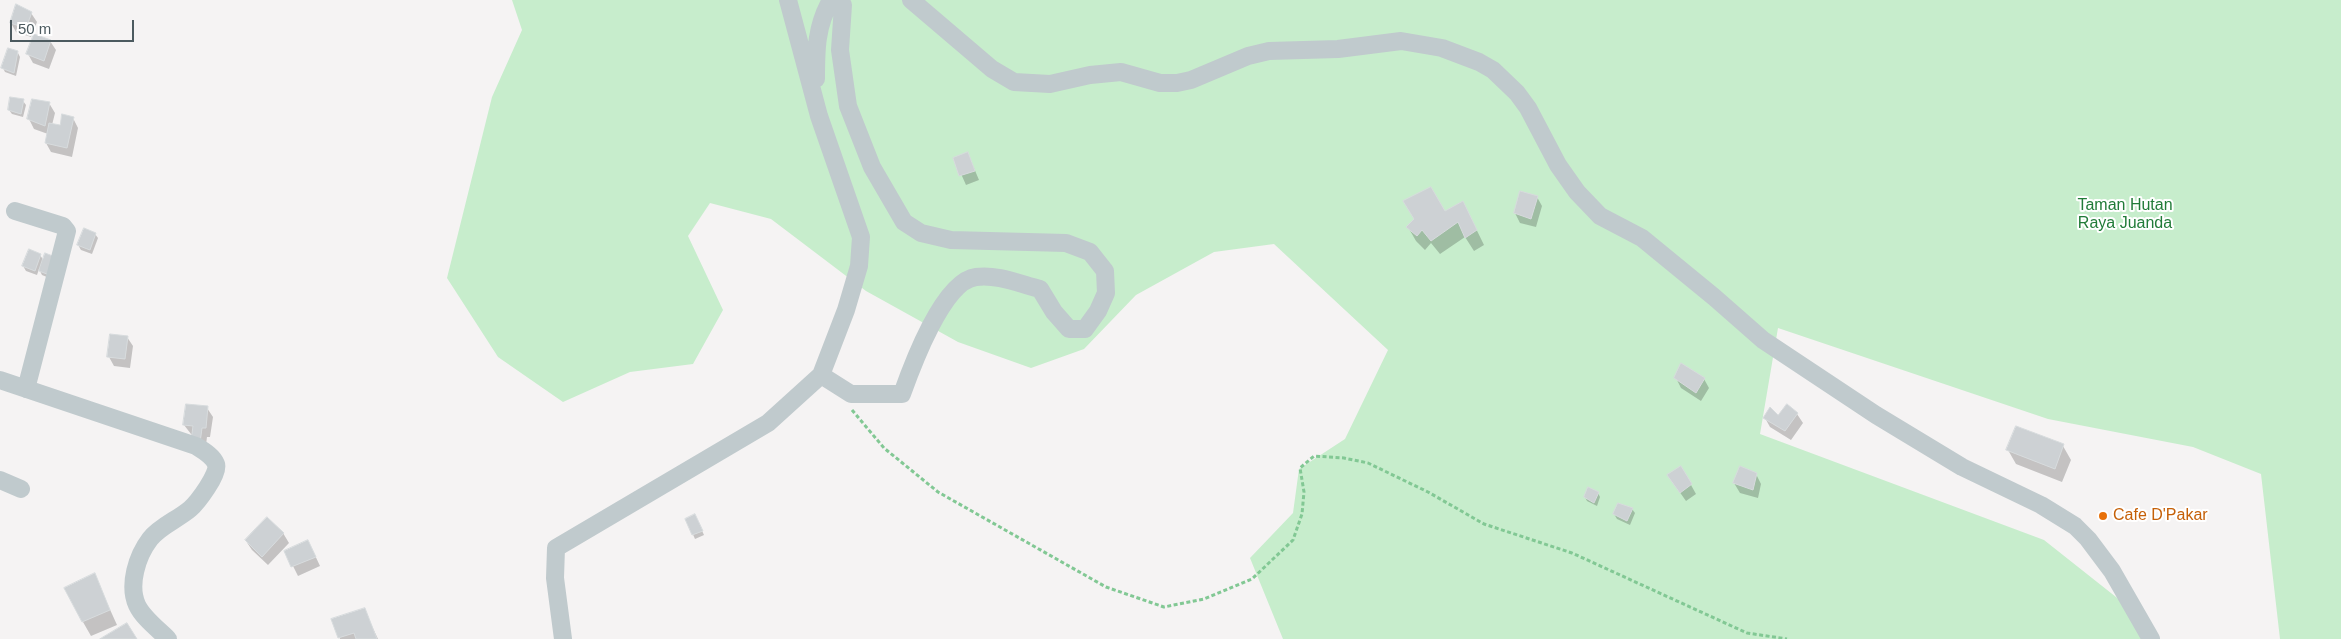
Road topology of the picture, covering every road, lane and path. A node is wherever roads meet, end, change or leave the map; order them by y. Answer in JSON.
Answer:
{"nodes":[{"id":1,"x":788,"y":0,"type":"edge"},
{"id":2,"x":830,"y":0,"type":"edge"},
{"id":3,"x":839,"y":0,"type":"edge"},
{"id":4,"x":911,"y":0,"type":"edge"},
{"id":5,"x":816,"y":102,"type":"junction"},
{"id":6,"x":15,"y":212,"type":"dead end"},
{"id":7,"x":821,"y":374,"type":"junction"},
{"id":8,"x":0,"y":380,"type":"edge"},
{"id":9,"x":26,"y":389,"type":"junction"},
{"id":10,"x":851,"y":408,"type":"dead end"},
{"id":11,"x":0,"y":480,"type":"edge"},
{"id":12,"x":21,"y":489,"type":"dead end"},
{"id":13,"x":168,"y":639,"type":"edge"},
{"id":14,"x":562,"y":639,"type":"edge"},
{"id":15,"x":1787,"y":639,"type":"edge"},
{"id":16,"x":2150,"y":639,"type":"edge"}],
"edges":[{"from":1,"to":5,"type":"street"},
{"from":2,"to":5,"type":"street"},
{"from":3,"to":7,"type":"street"},
{"from":4,"to":16,"type":"street"},
{"from":5,"to":7,"type":"street"},
{"from":6,"to":9,"type":"street"},
{"from":7,"to":14,"type":"street"},
{"from":8,"to":9,"type":"street"},
{"from":9,"to":13,"type":"street"},
{"from":10,"to":15,"type":"path"},
{"from":11,"to":12,"type":"street"}]}
